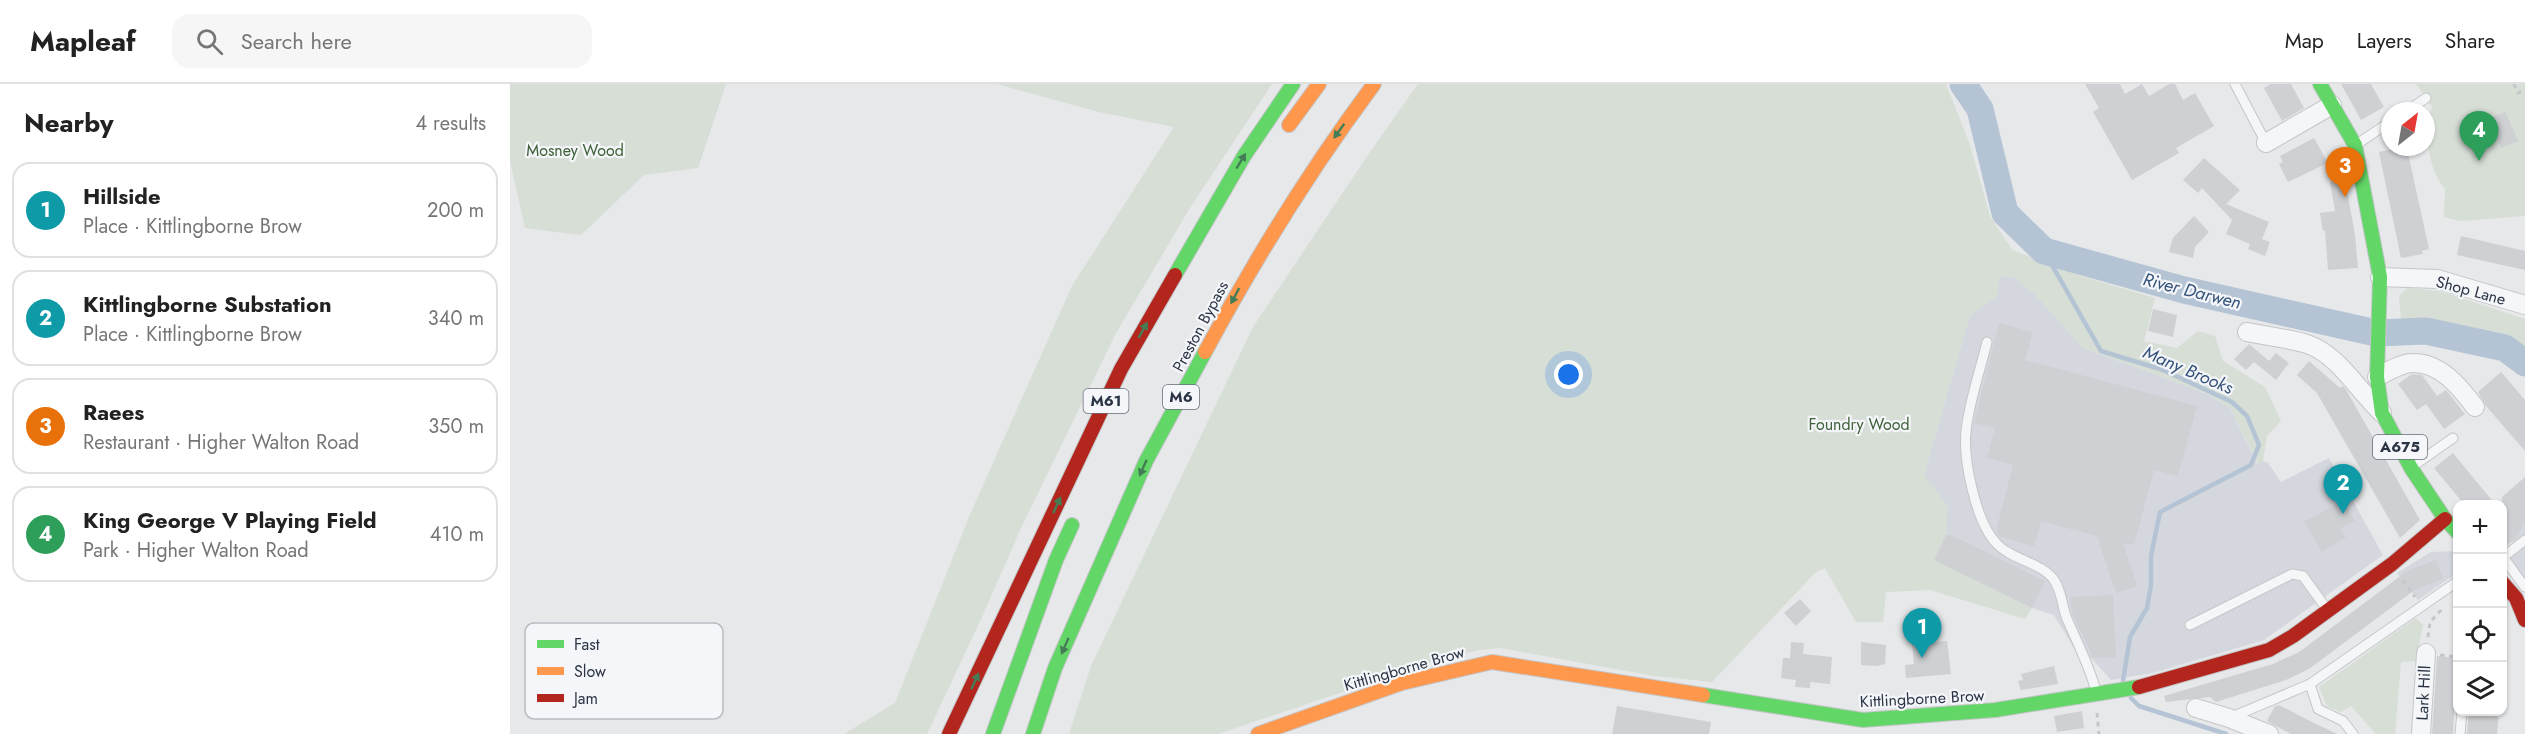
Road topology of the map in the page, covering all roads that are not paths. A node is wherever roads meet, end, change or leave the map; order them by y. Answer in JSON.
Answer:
{"nodes":[{"id":1,"x":1293,"y":84,"type":"edge"},
{"id":2,"x":1319,"y":84,"type":"edge"},
{"id":3,"x":1374,"y":84,"type":"edge"},
{"id":4,"x":2235,"y":84,"type":"edge"},
{"id":5,"x":2320,"y":84,"type":"edge"},
{"id":6,"x":2426,"y":98,"type":"dead end"},
{"id":7,"x":2420,"y":102,"type":"edge"},
{"id":8,"x":2332,"y":105,"type":"junction"},
{"id":9,"x":2381,"y":128,"type":"edge"},
{"id":10,"x":1279,"y":138,"type":"dead end"},
{"id":11,"x":2266,"y":143,"type":"joint"},
{"id":12,"x":2355,"y":145,"type":"junction"},
{"id":13,"x":2380,"y":278,"type":"junction"},
{"id":14,"x":2525,"y":305,"type":"edge"},
{"id":15,"x":2247,"y":332,"type":"dead end"},
{"id":16,"x":1987,"y":342,"type":"dead end"},
{"id":17,"x":2378,"y":371,"type":"junction"},
{"id":18,"x":2475,"y":407,"type":"dead end"},
{"id":19,"x":2382,"y":413,"type":"junction"},
{"id":20,"x":2453,"y":438,"type":"dead end"},
{"id":21,"x":2411,"y":468,"type":"junction"},
{"id":22,"x":1080,"y":507,"type":"dead end"},
{"id":23,"x":2445,"y":519,"type":"junction"},
{"id":24,"x":2453,"y":528,"type":"edge"},
{"id":25,"x":2525,"y":540,"type":"edge"},
{"id":26,"x":2507,"y":554,"type":"edge"},
{"id":27,"x":2507,"y":562,"type":"edge"},
{"id":28,"x":2453,"y":584,"type":"edge"},
{"id":29,"x":2525,"y":587,"type":"edge"},
{"id":30,"x":2507,"y":588,"type":"edge"},
{"id":31,"x":2328,"y":610,"type":"junction"},
{"id":32,"x":2525,"y":620,"type":"edge"},
{"id":33,"x":2190,"y":625,"type":"dead end"},
{"id":34,"x":2426,"y":653,"type":"road end"},
{"id":35,"x":2310,"y":684,"type":"junction"},
{"id":36,"x":2096,"y":693,"type":"junction"},
{"id":37,"x":2196,"y":708,"type":"dead end"},
{"id":38,"x":2462,"y":716,"type":"edge"},
{"id":39,"x":2229,"y":718,"type":"junction"},
{"id":40,"x":949,"y":734,"type":"edge"},
{"id":41,"x":993,"y":734,"type":"edge"},
{"id":42,"x":1033,"y":734,"type":"edge"},
{"id":43,"x":1258,"y":734,"type":"edge"},
{"id":44,"x":2269,"y":734,"type":"edge"},
{"id":45,"x":2353,"y":734,"type":"edge"},
{"id":46,"x":2421,"y":734,"type":"edge"},
{"id":47,"x":2460,"y":734,"type":"edge"}],
"edges":[{"from":40,"to":1,"type":"main road","number":"M61","one_way":true},
{"from":2,"to":10,"type":"main road"},
{"from":3,"to":42,"type":"main road","name":"Preston Bypass","number":"M6","one_way":true},
{"from":4,"to":11,"type":"lane"},
{"from":5,"to":8,"type":"main road","number":"A675"},
{"from":6,"to":7,"type":"lane"},
{"from":8,"to":11,"type":"street"},
{"from":8,"to":12,"type":"main road","number":"A675"},
{"from":9,"to":12,"type":"lane"},
{"from":12,"to":13,"type":"main road","number":"A675"},
{"from":13,"to":14,"type":"street","name":"Shop Lane"},
{"from":13,"to":17,"type":"main road","number":"A675"},
{"from":15,"to":19,"type":"street"},
{"from":16,"to":36,"type":"lane"},
{"from":17,"to":18,"type":"street"},
{"from":17,"to":19,"type":"main road","number":"A675"},
{"from":19,"to":21,"type":"main road","number":"A675"},
{"from":20,"to":21,"type":"lane"},
{"from":21,"to":23,"type":"main road","number":"A675"},
{"from":22,"to":41,"type":"main road"},
{"from":23,"to":24,"type":"main road","number":"A675"},
{"from":23,"to":31,"type":"main road","name":"Kittlingborne Brow"},
{"from":25,"to":26,"type":"lane"},
{"from":27,"to":29,"type":"lane"},
{"from":28,"to":35,"type":"lane"},
{"from":30,"to":32,"type":"main road"},
{"from":31,"to":33,"type":"lane"},
{"from":31,"to":36,"type":"main road","name":"Kittlingborne Brow"},
{"from":34,"to":46,"type":"street","name":"Lark Hill"},
{"from":35,"to":39,"type":"lane"},
{"from":35,"to":45,"type":"lane"},
{"from":36,"to":43,"type":"main road","name":"Kittlingborne Brow"},
{"from":37,"to":39,"type":"street"},
{"from":38,"to":47,"type":"lane"},
{"from":39,"to":44,"type":"street"}]}
